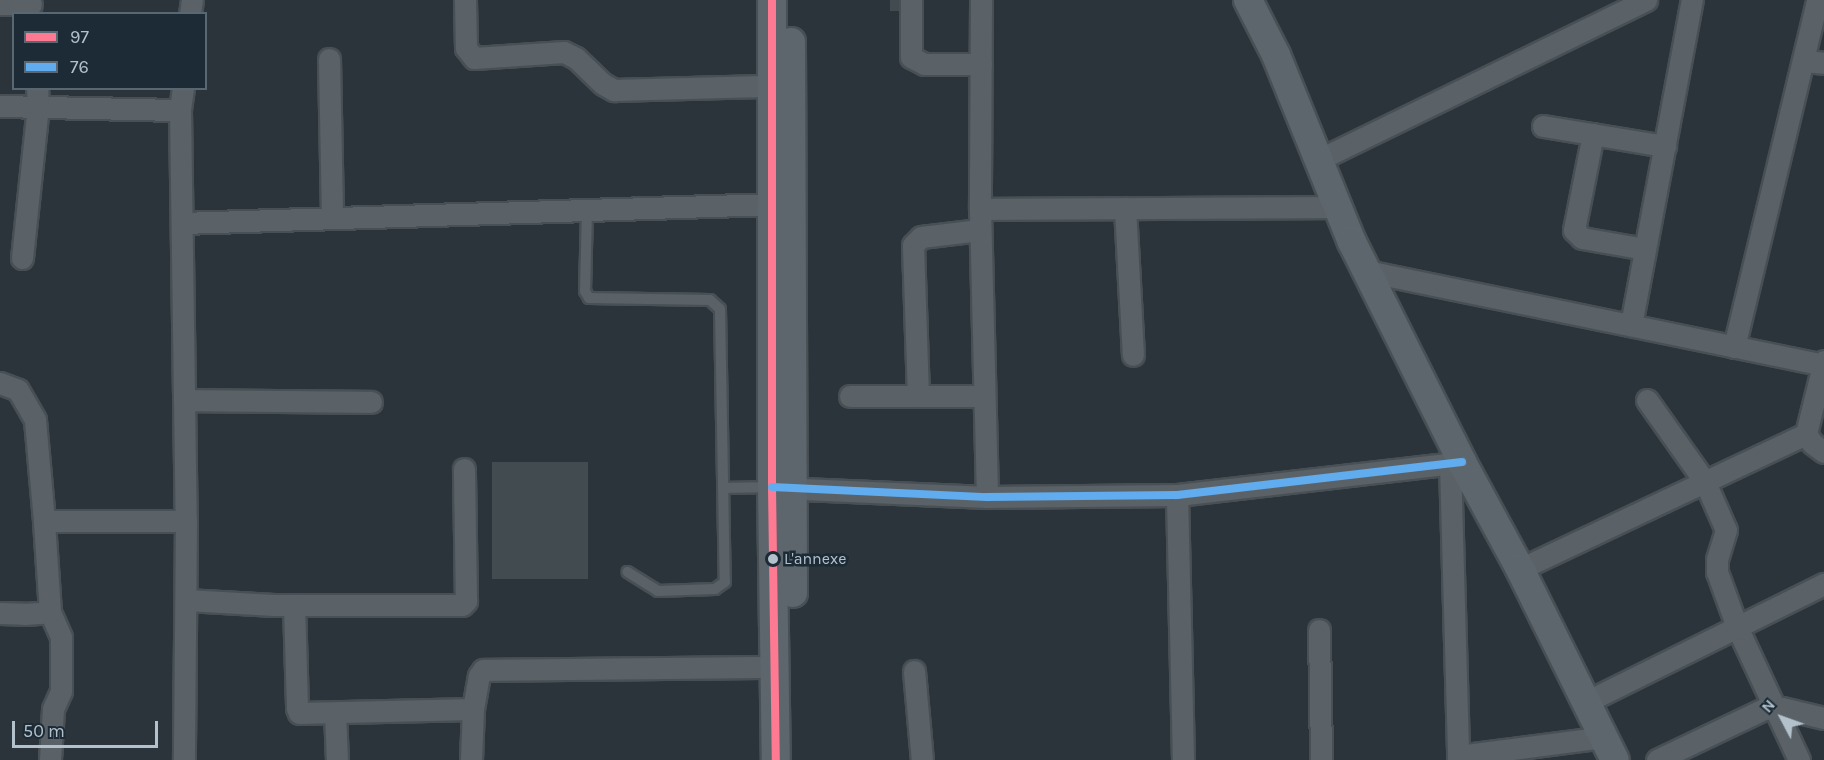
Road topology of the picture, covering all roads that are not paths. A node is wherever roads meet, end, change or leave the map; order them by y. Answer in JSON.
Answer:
{"nodes":[{"id":1,"x":465,"y":0,"type":"edge"},
{"id":2,"x":772,"y":0,"type":"edge"},
{"id":3,"x":791,"y":0,"type":"edge"},
{"id":4,"x":911,"y":0,"type":"edge"},
{"id":5,"x":981,"y":0,"type":"edge"},
{"id":6,"x":1248,"y":0,"type":"edge"},
{"id":7,"x":1646,"y":0,"type":"edge"},
{"id":8,"x":1692,"y":0,"type":"edge"},
{"id":9,"x":1817,"y":1,"type":"edge"},
{"id":10,"x":0,"y":4,"type":"edge"},
{"id":11,"x":32,"y":6,"type":"edge"},
{"id":12,"x":329,"y":59,"type":"dead end"},
{"id":13,"x":1803,"y":61,"type":"junction"},
{"id":14,"x":1824,"y":63,"type":"edge"},
{"id":15,"x":981,"y":64,"type":"junction"},
{"id":16,"x":771,"y":86,"type":"junction"},
{"id":17,"x":37,"y":97,"type":"edge"},
{"id":18,"x":181,"y":99,"type":"edge"},
{"id":19,"x":0,"y":105,"type":"edge"},
{"id":20,"x":1544,"y":126,"type":"dead end"},
{"id":21,"x":1593,"y":134,"type":"junction"},
{"id":22,"x":1665,"y":146,"type":"junction"},
{"id":23,"x":1318,"y":160,"type":"junction"},
{"id":24,"x":772,"y":204,"type":"junction"},
{"id":25,"x":1337,"y":207,"type":"junction"},
{"id":26,"x":1125,"y":208,"type":"junction"},
{"id":27,"x":587,"y":210,"type":"junction"},
{"id":28,"x":332,"y":218,"type":"junction"},
{"id":29,"x":980,"y":220,"type":"junction"},
{"id":30,"x":182,"y":223,"type":"junction"},
{"id":31,"x":1645,"y":249,"type":"junction"},
{"id":32,"x":22,"y":258,"type":"dead end"},
{"id":33,"x":1366,"y":271,"type":"junction"},
{"id":34,"x":1631,"y":325,"type":"junction"},
{"id":35,"x":1734,"y":347,"type":"junction"},
{"id":36,"x":1133,"y":355,"type":"dead end"},
{"id":37,"x":1824,"y":363,"type":"edge"},
{"id":38,"x":0,"y":383,"type":"edge"},
{"id":39,"x":850,"y":396,"type":"dead end"},
{"id":40,"x":918,"y":396,"type":"junction"},
{"id":41,"x":984,"y":396,"type":"junction"},
{"id":42,"x":184,"y":400,"type":"junction"},
{"id":43,"x":1647,"y":400,"type":"dead end"},
{"id":44,"x":371,"y":402,"type":"dead end"},
{"id":45,"x":1806,"y":434,"type":"junction"},
{"id":46,"x":1824,"y":452,"type":"edge"},
{"id":47,"x":1456,"y":463,"type":"junction"},
{"id":48,"x":464,"y":469,"type":"dead end"},
{"id":49,"x":1705,"y":482,"type":"junction"},
{"id":50,"x":725,"y":488,"type":"junction"},
{"id":51,"x":783,"y":488,"type":"junction"},
{"id":52,"x":1177,"y":495,"type":"junction"},
{"id":53,"x":987,"y":497,"type":"junction"},
{"id":54,"x":44,"y":521,"type":"junction"},
{"id":55,"x":186,"y":521,"type":"junction"},
{"id":56,"x":1520,"y":569,"type":"junction"},
{"id":57,"x":628,"y":572,"type":"dead end"},
{"id":58,"x":1824,"y":584,"type":"edge"},
{"id":59,"x":186,"y":600,"type":"junction"},
{"id":60,"x":294,"y":605,"type":"junction"},
{"id":61,"x":50,"y":612,"type":"junction"},
{"id":62,"x":0,"y":613,"type":"edge"},
{"id":63,"x":1737,"y":627,"type":"junction"},
{"id":64,"x":1319,"y":630,"type":"dead end"},
{"id":65,"x":775,"y":667,"type":"junction"},
{"id":66,"x":914,"y":671,"type":"dead end"},
{"id":67,"x":1586,"y":702,"type":"junction"},
{"id":68,"x":1774,"y":707,"type":"junction"},
{"id":69,"x":473,"y":709,"type":"junction"},
{"id":70,"x":335,"y":713,"type":"junction"},
{"id":71,"x":1824,"y":718,"type":"edge"},
{"id":72,"x":1609,"y":749,"type":"edge"},
{"id":73,"x":1458,"y":758,"type":"edge"},
{"id":74,"x":50,"y":760,"type":"edge"},
{"id":75,"x":184,"y":760,"type":"edge"},
{"id":76,"x":337,"y":760,"type":"edge"},
{"id":77,"x":471,"y":760,"type":"edge"},
{"id":78,"x":776,"y":760,"type":"edge"},
{"id":79,"x":793,"y":760,"type":"edge"},
{"id":80,"x":922,"y":760,"type":"edge"},
{"id":81,"x":1183,"y":760,"type":"edge"},
{"id":82,"x":1321,"y":760,"type":"edge"},
{"id":83,"x":1658,"y":760,"type":"edge"},
{"id":84,"x":1799,"y":760,"type":"edge"}],
"edges":[{"from":1,"to":16,"type":"street"},
{"from":2,"to":16,"type":"main road"},
{"from":3,"to":51,"type":"main road"},
{"from":4,"to":15,"type":"street"},
{"from":5,"to":15,"type":"street"},
{"from":6,"to":23,"type":"main road"},
{"from":7,"to":23,"type":"street"},
{"from":8,"to":22,"type":"street"},
{"from":9,"to":13,"type":"street"},
{"from":10,"to":11,"type":"street"},
{"from":12,"to":28,"type":"street"},
{"from":13,"to":14,"type":"street"},
{"from":13,"to":35,"type":"street"},
{"from":15,"to":29,"type":"street"},
{"from":16,"to":24,"type":"main road"},
{"from":17,"to":18,"type":"street"},
{"from":17,"to":19,"type":"street"},
{"from":17,"to":32,"type":"street"},
{"from":18,"to":30,"type":"street"},
{"from":20,"to":21,"type":"street"},
{"from":21,"to":22,"type":"street"},
{"from":21,"to":31,"type":"street"},
{"from":22,"to":31,"type":"street"},
{"from":23,"to":25,"type":"main road"},
{"from":24,"to":27,"type":"street"},
{"from":24,"to":51,"type":"main road"},
{"from":25,"to":26,"type":"street"},
{"from":25,"to":33,"type":"main road"},
{"from":26,"to":29,"type":"street"},
{"from":26,"to":36,"type":"street"},
{"from":27,"to":28,"type":"street"},
{"from":27,"to":50,"type":"lane"},
{"from":28,"to":30,"type":"street"},
{"from":29,"to":40,"type":"street"},
{"from":29,"to":41,"type":"street"},
{"from":30,"to":42,"type":"street"},
{"from":31,"to":34,"type":"street"},
{"from":33,"to":34,"type":"street"},
{"from":33,"to":47,"type":"main road"},
{"from":34,"to":35,"type":"street"},
{"from":35,"to":37,"type":"street"},
{"from":37,"to":45,"type":"street"},
{"from":38,"to":54,"type":"street"},
{"from":39,"to":40,"type":"street"},
{"from":40,"to":41,"type":"street"},
{"from":41,"to":53,"type":"street"},
{"from":42,"to":44,"type":"street"},
{"from":42,"to":55,"type":"street"},
{"from":43,"to":49,"type":"street"},
{"from":45,"to":46,"type":"street"},
{"from":45,"to":49,"type":"street"},
{"from":47,"to":52,"type":"street"},
{"from":47,"to":56,"type":"main road"},
{"from":47,"to":73,"type":"street"},
{"from":48,"to":60,"type":"street"},
{"from":49,"to":56,"type":"street"},
{"from":49,"to":63,"type":"street"},
{"from":50,"to":51,"type":"lane"},
{"from":50,"to":57,"type":"lane"},
{"from":51,"to":53,"type":"street"},
{"from":51,"to":65,"type":"main road"},
{"from":51,"to":79,"type":"main road"},
{"from":52,"to":53,"type":"street"},
{"from":52,"to":81,"type":"street"},
{"from":54,"to":55,"type":"street"},
{"from":54,"to":61,"type":"street"},
{"from":55,"to":59,"type":"street"},
{"from":56,"to":67,"type":"main road"},
{"from":58,"to":63,"type":"street"},
{"from":59,"to":60,"type":"street"},
{"from":59,"to":75,"type":"street"},
{"from":60,"to":70,"type":"street"},
{"from":61,"to":62,"type":"street"},
{"from":61,"to":74,"type":"street"},
{"from":63,"to":67,"type":"street"},
{"from":63,"to":68,"type":"street"},
{"from":64,"to":82,"type":"street"},
{"from":65,"to":69,"type":"street"},
{"from":65,"to":78,"type":"main road"},
{"from":66,"to":80,"type":"street"},
{"from":67,"to":72,"type":"main road"},
{"from":68,"to":71,"type":"street"},
{"from":68,"to":83,"type":"street"},
{"from":68,"to":84,"type":"street"},
{"from":69,"to":70,"type":"street"},
{"from":69,"to":77,"type":"street"},
{"from":70,"to":76,"type":"street"},
{"from":72,"to":73,"type":"street"}]}
